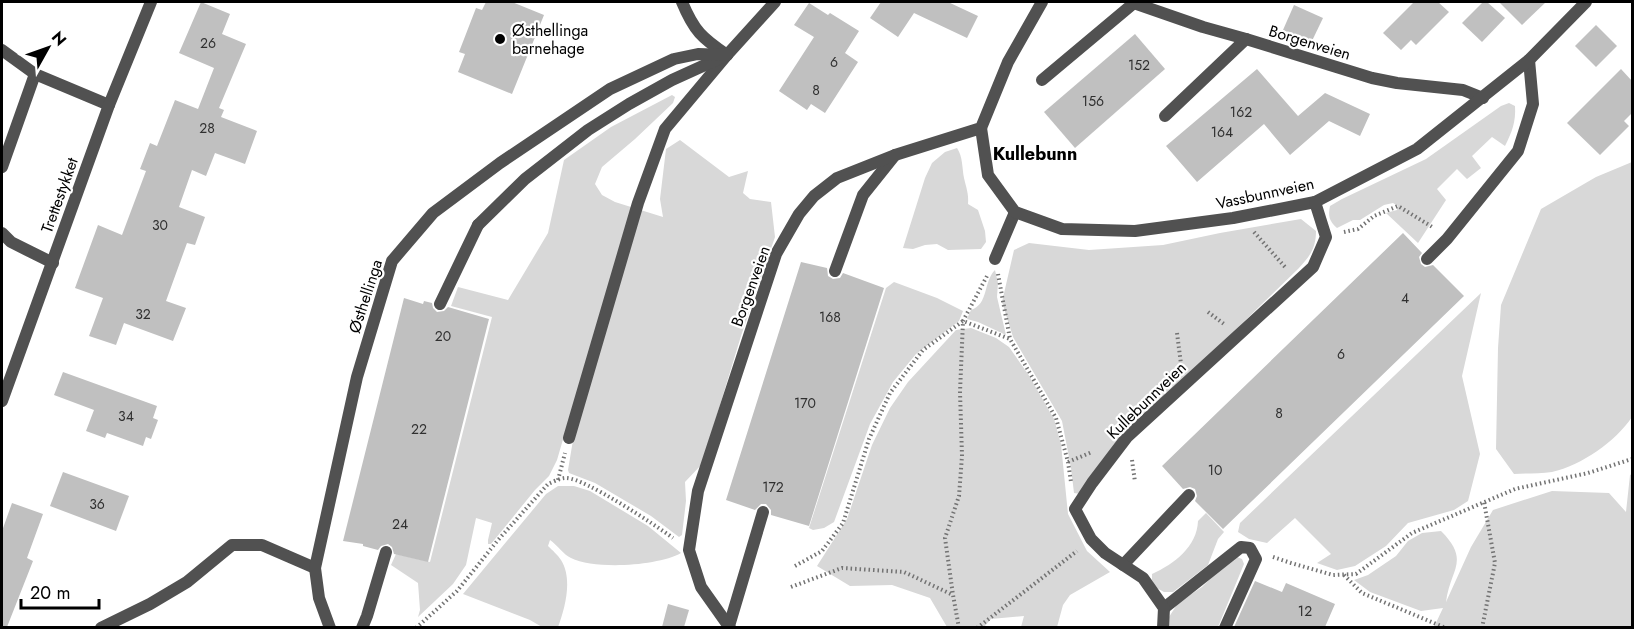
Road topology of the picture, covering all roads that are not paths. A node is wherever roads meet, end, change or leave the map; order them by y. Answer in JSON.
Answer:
{"nodes":[{"id":1,"x":151,"y":2,"type":"edge"},
{"id":2,"x":682,"y":2,"type":"edge"},
{"id":3,"x":775,"y":2,"type":"edge"},
{"id":4,"x":1042,"y":2,"type":"edge"},
{"id":5,"x":1132,"y":2,"type":"edge"},
{"id":6,"x":1586,"y":2,"type":"edge"},
{"id":7,"x":1246,"y":39,"type":"junction"},
{"id":8,"x":2,"y":50,"type":"edge"},
{"id":9,"x":727,"y":55,"type":"junction"},
{"id":10,"x":1529,"y":60,"type":"junction"},
{"id":11,"x":35,"y":74,"type":"junction"},
{"id":12,"x":1042,"y":80,"type":"dead end"},
{"id":13,"x":1483,"y":98,"type":"junction"},
{"id":14,"x":109,"y":105,"type":"junction"},
{"id":15,"x":1165,"y":116,"type":"dead end"},
{"id":16,"x":981,"y":128,"type":"junction"},
{"id":17,"x":896,"y":155,"type":"junction"},
{"id":18,"x":2,"y":167,"type":"edge"},
{"id":19,"x":1315,"y":202,"type":"junction"},
{"id":20,"x":1015,"y":212,"type":"junction"},
{"id":21,"x":3,"y":236,"type":"edge"},
{"id":22,"x":995,"y":259,"type":"road end"},
{"id":23,"x":1428,"y":259,"type":"dead end"},
{"id":24,"x":52,"y":263,"type":"junction"},
{"id":25,"x":835,"y":271,"type":"dead end"},
{"id":26,"x":440,"y":304,"type":"dead end"},
{"id":27,"x":2,"y":401,"type":"edge"},
{"id":28,"x":569,"y":438,"type":"road end"},
{"id":29,"x":1189,"y":495,"type":"dead end"},
{"id":30,"x":763,"y":512,"type":"dead end"},
{"id":31,"x":386,"y":552,"type":"dead end"},
{"id":32,"x":1123,"y":565,"type":"junction"},
{"id":33,"x":315,"y":568,"type":"junction"},
{"id":34,"x":1164,"y":608,"type":"junction"},
{"id":35,"x":101,"y":627,"type":"edge"},
{"id":36,"x":330,"y":627,"type":"edge"},
{"id":37,"x":362,"y":627,"type":"edge"},
{"id":38,"x":730,"y":627,"type":"edge"},
{"id":39,"x":1163,"y":627,"type":"edge"},
{"id":40,"x":1225,"y":627,"type":"edge"}],
"edges":[{"from":1,"to":14,"type":"street","name":"Trettestykket"},
{"from":2,"to":9,"type":"street"},
{"from":3,"to":9,"type":"street"},
{"from":4,"to":16,"type":"street"},
{"from":5,"to":7,"type":"street","name":"Borgenveien"},
{"from":5,"to":12,"type":"street"},
{"from":6,"to":10,"type":"street","name":"Vassbunnveien"},
{"from":7,"to":13,"type":"street","name":"Borgenveien"},
{"from":7,"to":15,"type":"street"},
{"from":8,"to":11,"type":"street"},
{"from":9,"to":26,"type":"street"},
{"from":9,"to":28,"type":"street"},
{"from":9,"to":33,"type":"street","name":"Østhellinga"},
{"from":10,"to":13,"type":"street","name":"Vassbunnveien"},
{"from":10,"to":23,"type":"street"},
{"from":11,"to":14,"type":"street"},
{"from":11,"to":18,"type":"street"},
{"from":13,"to":19,"type":"street","name":"Vassbunnveien"},
{"from":14,"to":24,"type":"street","name":"Trettestykket"},
{"from":16,"to":17,"type":"street","name":"Borgenveien"},
{"from":16,"to":20,"type":"street"},
{"from":17,"to":25,"type":"street"},
{"from":17,"to":38,"type":"street","name":"Borgenveien"},
{"from":19,"to":20,"type":"street","name":"Vassbunnveien"},
{"from":19,"to":32,"type":"street","name":"Kullebunnveien"},
{"from":20,"to":22,"type":"street"},
{"from":21,"to":24,"type":"street"},
{"from":24,"to":27,"type":"street","name":"Trettestykket"},
{"from":29,"to":32,"type":"street"},
{"from":30,"to":38,"type":"street"},
{"from":31,"to":37,"type":"street"},
{"from":32,"to":34,"type":"street"},
{"from":33,"to":35,"type":"street"},
{"from":33,"to":36,"type":"street","name":"Østhellinga"},
{"from":34,"to":39,"type":"street"},
{"from":34,"to":40,"type":"street"}]}
